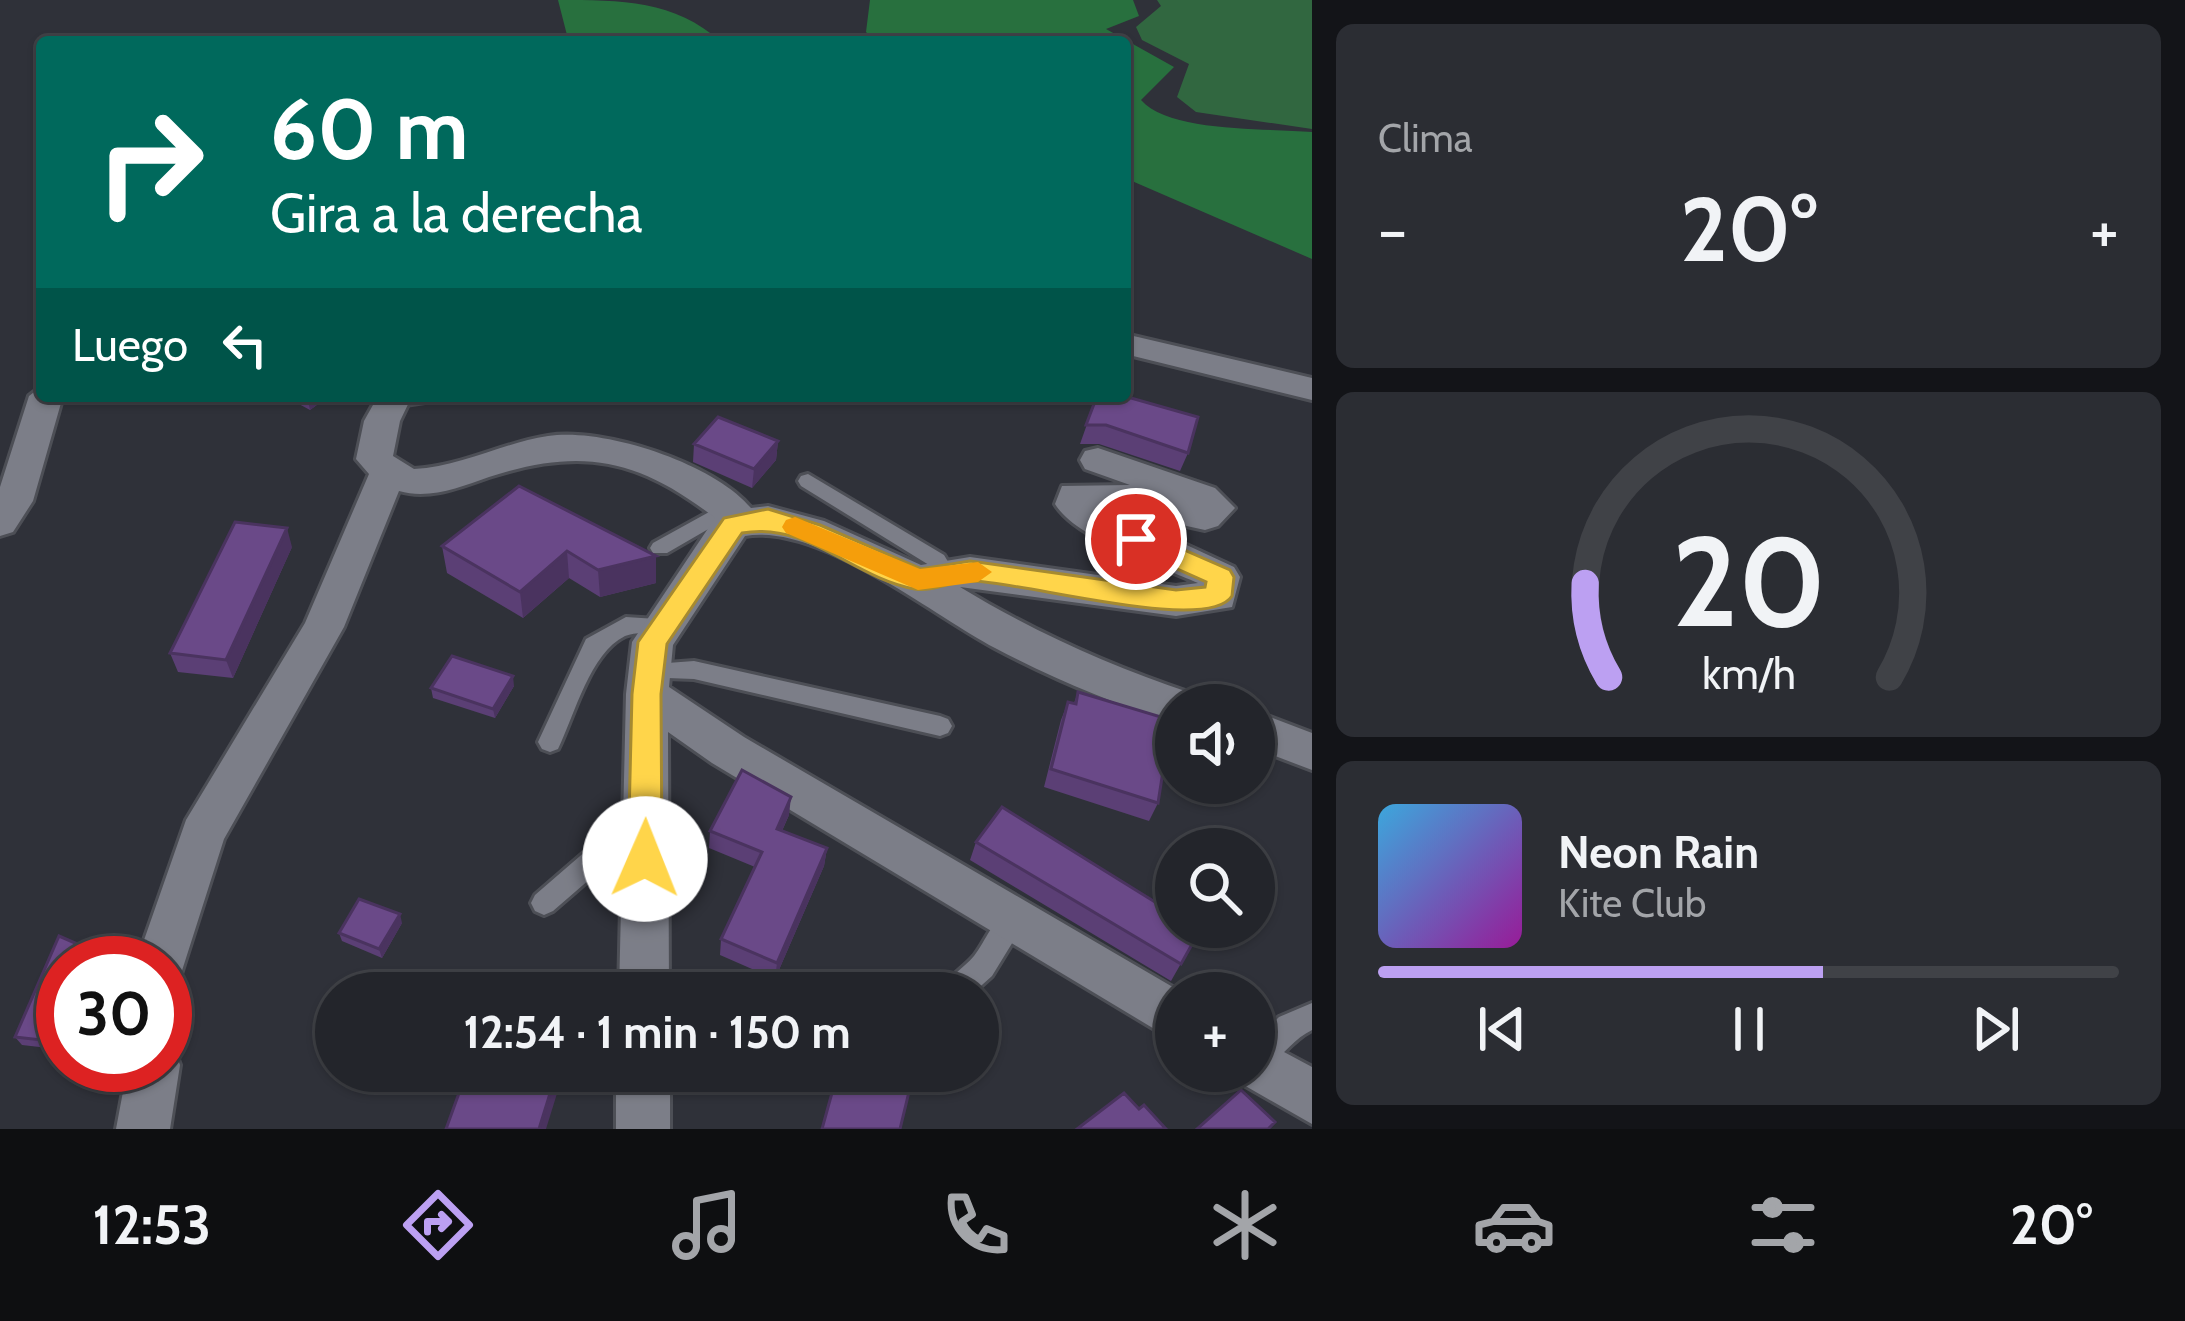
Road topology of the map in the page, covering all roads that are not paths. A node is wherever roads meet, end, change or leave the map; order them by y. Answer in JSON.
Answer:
{"nodes":[{"id":1,"x":1131,"y":345,"type":"edge"},
{"id":2,"x":1312,"y":389,"type":"edge"},
{"id":3,"x":44,"y":402,"type":"edge"},
{"id":4,"x":400,"y":402,"type":"edge"},
{"id":5,"x":1099,"y":460,"type":"dead end"},
{"id":6,"x":388,"y":472,"type":"junction"},
{"id":7,"x":808,"y":481,"type":"dead end"},
{"id":8,"x":731,"y":516,"type":"junction"},
{"id":9,"x":0,"y":523,"type":"edge"},
{"id":10,"x":660,"y":548,"type":"dead end"},
{"id":11,"x":932,"y":578,"type":"junction"},
{"id":12,"x":664,"y":626,"type":"junction"},
{"id":13,"x":648,"y":683,"type":"junction"},
{"id":14,"x":1155,"y":699,"type":"edge"},
{"id":15,"x":940,"y":726,"type":"dead end"},
{"id":16,"x":1275,"y":737,"type":"edge"},
{"id":17,"x":550,"y":742,"type":"dead end"},
{"id":18,"x":1312,"y":752,"type":"edge"},
{"id":19,"x":646,"y":814,"type":"junction"},
{"id":20,"x":544,"y":903,"type":"dead end"},
{"id":21,"x":1012,"y":922,"type":"junction"},
{"id":22,"x":170,"y":936,"type":"edge"},
{"id":23,"x":644,"y":972,"type":"edge"},
{"id":24,"x":977,"y":972,"type":"edge"},
{"id":25,"x":1155,"y":1005,"type":"edge"},
{"id":26,"x":1312,"y":1016,"type":"edge"},
{"id":27,"x":1275,"y":1041,"type":"edge"},
{"id":28,"x":1275,"y":1074,"type":"edge"},
{"id":29,"x":149,"y":1092,"type":"edge"},
{"id":30,"x":643,"y":1092,"type":"edge"},
{"id":31,"x":1312,"y":1096,"type":"edge"},
{"id":32,"x":143,"y":1129,"type":"edge"},
{"id":33,"x":643,"y":1129,"type":"edge"}],
"edges":[{"from":1,"to":2,"type":"street"},
{"from":3,"to":9,"type":"street"},
{"from":4,"to":6,"type":"street"},
{"from":5,"to":11,"type":"street"},
{"from":6,"to":8,"type":"street"},
{"from":6,"to":22,"type":"street"},
{"from":7,"to":11,"type":"lane"},
{"from":8,"to":10,"type":"lane"},
{"from":8,"to":11,"type":"street"},
{"from":8,"to":12,"type":"street"},
{"from":11,"to":14,"type":"street"},
{"from":12,"to":13,"type":"street"},
{"from":12,"to":17,"type":"lane"},
{"from":13,"to":15,"type":"lane"},
{"from":13,"to":19,"type":"street"},
{"from":13,"to":21,"type":"street"},
{"from":16,"to":18,"type":"street"},
{"from":19,"to":20,"type":"lane"},
{"from":19,"to":23,"type":"street"},
{"from":21,"to":24,"type":"lane"},
{"from":21,"to":25,"type":"street"},
{"from":26,"to":27,"type":"lane"},
{"from":28,"to":31,"type":"street"},
{"from":29,"to":32,"type":"street"},
{"from":30,"to":33,"type":"street"}]}
